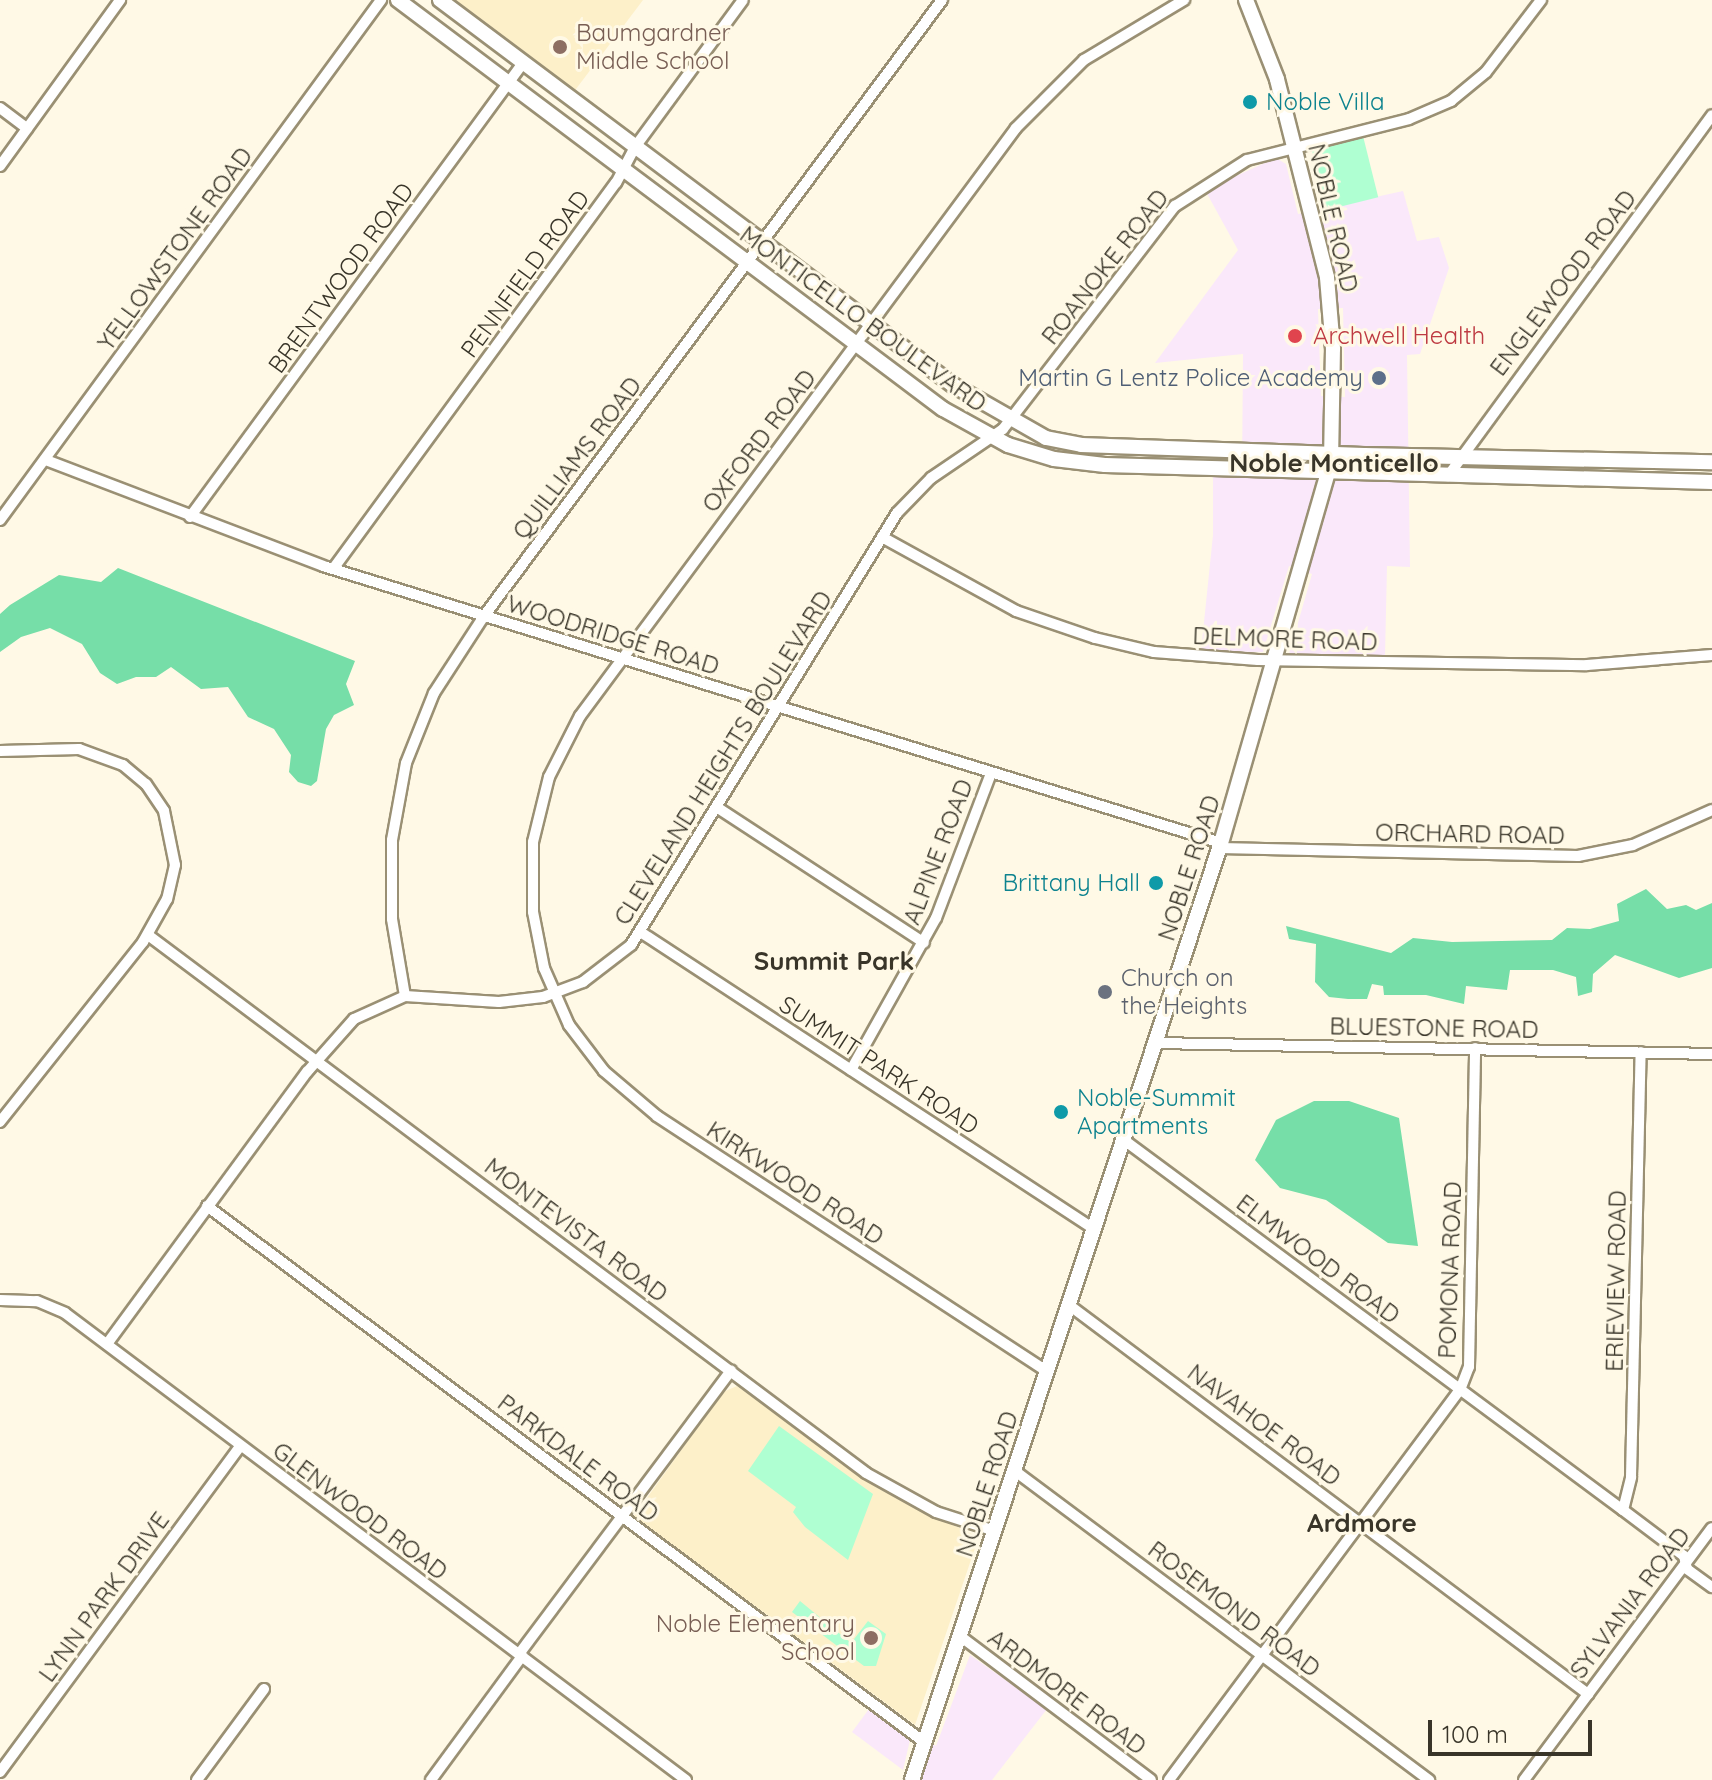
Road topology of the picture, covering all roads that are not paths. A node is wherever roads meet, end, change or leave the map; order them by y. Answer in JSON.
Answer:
{"nodes":[{"id":1,"x":120,"y":0,"type":"edge"},
{"id":2,"x":381,"y":0,"type":"edge"},
{"id":3,"x":398,"y":0,"type":"edge"},
{"id":4,"x":440,"y":0,"type":"edge"},
{"id":5,"x":743,"y":0,"type":"edge"},
{"id":6,"x":942,"y":0,"type":"edge"},
{"id":7,"x":1184,"y":0,"type":"edge"},
{"id":8,"x":1246,"y":0,"type":"edge"},
{"id":9,"x":1541,"y":0,"type":"edge"},
{"id":10,"x":523,"y":63,"type":"junction"},
{"id":11,"x":509,"y":83,"type":"junction"},
{"id":12,"x":0,"y":108,"type":"edge"},
{"id":13,"x":1712,"y":115,"type":"edge"},
{"id":14,"x":27,"y":128,"type":"junction"},
{"id":15,"x":635,"y":147,"type":"junction"},
{"id":16,"x":1295,"y":147,"type":"junction"},
{"id":17,"x":0,"y":166,"type":"edge"},
{"id":18,"x":625,"y":171,"type":"junction"},
{"id":19,"x":762,"y":242,"type":"junction"},
{"id":20,"x":747,"y":262,"type":"junction"},
{"id":21,"x":871,"y":324,"type":"junction"},
{"id":22,"x":856,"y":344,"type":"junction"},
{"id":23,"x":1002,"y":430,"type":"junction"},
{"id":24,"x":1257,"y":451,"type":"junction"},
{"id":25,"x":1332,"y":454,"type":"junction"},
{"id":26,"x":1392,"y":456,"type":"junction"},
{"id":27,"x":1460,"y":457,"type":"junction"},
{"id":28,"x":46,"y":460,"type":"junction"},
{"id":29,"x":1712,"y":462,"type":"edge"},
{"id":30,"x":1256,"y":470,"type":"junction"},
{"id":31,"x":1329,"y":472,"type":"junction"},
{"id":32,"x":1393,"y":474,"type":"junction"},
{"id":33,"x":1448,"y":476,"type":"junction"},
{"id":34,"x":1706,"y":482,"type":"edge"},
{"id":35,"x":190,"y":517,"type":"junction"},
{"id":36,"x":0,"y":520,"type":"edge"},
{"id":37,"x":882,"y":537,"type":"junction"},
{"id":38,"x":333,"y":569,"type":"junction"},
{"id":39,"x":484,"y":616,"type":"junction"},
{"id":40,"x":1712,"y":655,"type":"edge"},
{"id":41,"x":622,"y":658,"type":"junction"},
{"id":42,"x":1275,"y":660,"type":"junction"},
{"id":43,"x":779,"y":707,"type":"junction"},
{"id":44,"x":0,"y":751,"type":"edge"},
{"id":45,"x":991,"y":773,"type":"junction"},
{"id":46,"x":718,"y":808,"type":"junction"},
{"id":47,"x":1712,"y":810,"type":"edge"},
{"id":48,"x":1221,"y":845,"type":"junction"},
{"id":49,"x":642,"y":933,"type":"junction"},
{"id":50,"x":148,"y":935,"type":"junction"},
{"id":51,"x":924,"y":943,"type":"junction"},
{"id":52,"x":554,"y":994,"type":"junction"},
{"id":53,"x":405,"y":996,"type":"junction"},
{"id":54,"x":1156,"y":1043,"type":"junction"},
{"id":55,"x":1475,"y":1048,"type":"junction"},
{"id":56,"x":1641,"y":1052,"type":"junction"},
{"id":57,"x":1712,"y":1054,"type":"edge"},
{"id":58,"x":316,"y":1060,"type":"junction"},
{"id":59,"x":851,"y":1070,"type":"junction"},
{"id":60,"x":0,"y":1122,"type":"edge"},
{"id":61,"x":1124,"y":1140,"type":"junction"},
{"id":62,"x":207,"y":1206,"type":"junction"},
{"id":63,"x":1094,"y":1229,"type":"junction"},
{"id":64,"x":0,"y":1300,"type":"edge"},
{"id":65,"x":1069,"y":1305,"type":"junction"},
{"id":66,"x":107,"y":1344,"type":"junction"},
{"id":67,"x":731,"y":1371,"type":"junction"},
{"id":68,"x":1048,"y":1372,"type":"junction"},
{"id":69,"x":1460,"y":1390,"type":"junction"},
{"id":70,"x":240,"y":1446,"type":"junction"},
{"id":71,"x":1015,"y":1471,"type":"junction"},
{"id":72,"x":1623,"y":1510,"type":"junction"},
{"id":73,"x":623,"y":1516,"type":"junction"},
{"id":74,"x":1361,"y":1523,"type":"junction"},
{"id":75,"x":1712,"y":1528,"type":"edge"},
{"id":76,"x":995,"y":1531,"type":"junction"},
{"id":77,"x":1685,"y":1563,"type":"junction"},
{"id":78,"x":1712,"y":1587,"type":"edge"},
{"id":79,"x":960,"y":1636,"type":"junction"},
{"id":80,"x":520,"y":1655,"type":"junction"},
{"id":81,"x":1262,"y":1655,"type":"junction"},
{"id":82,"x":264,"y":1689,"type":"dead end"},
{"id":83,"x":1588,"y":1694,"type":"junction"},
{"id":84,"x":924,"y":1742,"type":"junction"},
{"id":85,"x":0,"y":1772,"type":"edge"},
{"id":86,"x":197,"y":1780,"type":"edge"},
{"id":87,"x":431,"y":1780,"type":"edge"},
{"id":88,"x":686,"y":1780,"type":"edge"},
{"id":89,"x":912,"y":1780,"type":"edge"},
{"id":90,"x":1151,"y":1780,"type":"edge"},
{"id":91,"x":1169,"y":1780,"type":"edge"},
{"id":92,"x":1429,"y":1780,"type":"edge"},
{"id":93,"x":1524,"y":1780,"type":"edge"}],
"edges":[{"from":1,"to":14,"type":"street"},
{"from":2,"to":28,"type":"street","name":"YELLOWSTONE ROAD"},
{"from":3,"to":11,"type":"main road","name":"MONTICELLO BOULEVARD"},
{"from":4,"to":10,"type":"main road","name":"MONTICELLO BOULEVARD"},
{"from":5,"to":15,"type":"street","name":"PENNFIELD ROAD"},
{"from":6,"to":19,"type":"street","name":"QUILLIAMS ROAD"},
{"from":7,"to":21,"type":"street","name":"OXFORD ROAD"},
{"from":8,"to":16,"type":"main road","name":"NOBLE ROAD"},
{"from":9,"to":16,"type":"street","name":"ROANOKE ROAD"},
{"from":10,"to":11,"type":"street","name":"BRENTWOOD ROAD"},
{"from":10,"to":15,"type":"main road","name":"MONTICELLO BOULEVARD"},
{"from":11,"to":18,"type":"main road","name":"MONTICELLO BOULEVARD"},
{"from":11,"to":35,"type":"street","name":"BRENTWOOD ROAD"},
{"from":12,"to":14,"type":"street"},
{"from":13,"to":27,"type":"street","name":"ENGLEWOOD ROAD"},
{"from":14,"to":17,"type":"street"},
{"from":15,"to":18,"type":"street","name":"PENNFIELD ROAD"},
{"from":15,"to":19,"type":"main road","name":"MONTICELLO BOULEVARD"},
{"from":16,"to":23,"type":"street","name":"ROANOKE ROAD"},
{"from":16,"to":25,"type":"main road","name":"NOBLE ROAD"},
{"from":18,"to":20,"type":"main road","name":"MONTICELLO BOULEVARD"},
{"from":18,"to":38,"type":"street","name":"PENNFIELD ROAD"},
{"from":19,"to":20,"type":"street","name":"QUILLIAMS ROAD"},
{"from":19,"to":21,"type":"main road","name":"MONTICELLO BOULEVARD"},
{"from":20,"to":22,"type":"main road","name":"MONTICELLO BOULEVARD"},
{"from":20,"to":39,"type":"street","name":"QUILLIAMS ROAD"},
{"from":21,"to":22,"type":"street","name":"OXFORD ROAD"},
{"from":21,"to":23,"type":"main road","name":"MONTICELLO BOULEVARD"},
{"from":22,"to":23,"type":"main road","name":"MONTICELLO BOULEVARD"},
{"from":22,"to":41,"type":"street","name":"OXFORD ROAD"},
{"from":23,"to":24,"type":"main road","name":"MONTICELLO BOULEVARD"},
{"from":23,"to":30,"type":"main road","name":"MONTICELLO BOULEVARD"},
{"from":23,"to":37,"type":"street","name":"CLEVELAND HEIGHTS BOULEVARD"},
{"from":24,"to":25,"type":"main road","name":"MONTICELLO BOULEVARD"},
{"from":24,"to":30,"type":"main road"},
{"from":25,"to":26,"type":"main road","name":"MONTICELLO BOULEVARD"},
{"from":25,"to":31,"type":"main road","name":"NOBLE ROAD"},
{"from":26,"to":27,"type":"main road","name":"MONTICELLO BOULEVARD"},
{"from":26,"to":32,"type":"main road"},
{"from":27,"to":29,"type":"main road","name":"MONTICELLO BOULEVARD"},
{"from":27,"to":33,"type":"street","name":"ENGLEWOOD ROAD"},
{"from":28,"to":35,"type":"street","name":"WOODRIDGE ROAD"},
{"from":28,"to":36,"type":"street","name":"YELLOWSTONE ROAD"},
{"from":29,"to":34,"type":"street"},
{"from":30,"to":31,"type":"main road","name":"MONTICELLO BOULEVARD"},
{"from":31,"to":32,"type":"main road","name":"MONTICELLO BOULEVARD"},
{"from":31,"to":42,"type":"main road","name":"NOBLE ROAD"},
{"from":32,"to":33,"type":"main road","name":"MONTICELLO BOULEVARD"},
{"from":33,"to":34,"type":"main road","name":"MONTICELLO BOULEVARD"},
{"from":35,"to":38,"type":"street","name":"WOODRIDGE ROAD"},
{"from":37,"to":42,"type":"street","name":"DELMORE ROAD"},
{"from":37,"to":43,"type":"street","name":"CLEVELAND HEIGHTS BOULEVARD"},
{"from":38,"to":39,"type":"street","name":"WOODRIDGE ROAD"},
{"from":39,"to":41,"type":"street","name":"WOODRIDGE ROAD"},
{"from":39,"to":53,"type":"street","name":"QUILLIAMS ROAD"},
{"from":40,"to":42,"type":"street","name":"DELMORE ROAD"},
{"from":41,"to":43,"type":"street","name":"WOODRIDGE ROAD"},
{"from":41,"to":52,"type":"street","name":"OXFORD ROAD"},
{"from":42,"to":48,"type":"main road","name":"NOBLE ROAD"},
{"from":43,"to":45,"type":"street","name":"WOODRIDGE ROAD"},
{"from":43,"to":46,"type":"street","name":"CLEVELAND HEIGHTS BOULEVARD"},
{"from":44,"to":50,"type":"street"},
{"from":45,"to":48,"type":"street","name":"WOODRIDGE ROAD"},
{"from":45,"to":51,"type":"street","name":"ALPINE ROAD"},
{"from":46,"to":49,"type":"street","name":"CLEVELAND HEIGHTS BOULEVARD"},
{"from":46,"to":51,"type":"street"},
{"from":47,"to":48,"type":"street","name":"ORCHARD ROAD"},
{"from":48,"to":54,"type":"main road","name":"NOBLE ROAD"},
{"from":49,"to":52,"type":"street","name":"CLEVELAND HEIGHTS BOULEVARD"},
{"from":49,"to":59,"type":"street","name":"SUMMIT PARK ROAD"},
{"from":50,"to":58,"type":"street","name":"MONTEVISTA ROAD"},
{"from":50,"to":60,"type":"street"},
{"from":51,"to":59,"type":"street","name":"ALPINE ROAD"},
{"from":52,"to":53,"type":"street","name":"CLEVELAND HEIGHTS BOULEVARD"},
{"from":52,"to":68,"type":"street","name":"KIRKWOOD ROAD"},
{"from":53,"to":58,"type":"street","name":"CLEVELAND HEIGHTS BOULEVARD"},
{"from":54,"to":55,"type":"street","name":"BLUESTONE ROAD"},
{"from":54,"to":61,"type":"main road","name":"NOBLE ROAD"},
{"from":55,"to":56,"type":"street","name":"BLUESTONE ROAD"},
{"from":55,"to":69,"type":"street","name":"POMONA ROAD"},
{"from":56,"to":57,"type":"street","name":"BLUESTONE ROAD"},
{"from":56,"to":72,"type":"street","name":"ERIEVIEW ROAD"},
{"from":58,"to":62,"type":"street","name":"CLEVELAND HEIGHTS BOULEVARD"},
{"from":58,"to":67,"type":"street","name":"MONTEVISTA ROAD"},
{"from":59,"to":63,"type":"street","name":"SUMMIT PARK ROAD"},
{"from":61,"to":63,"type":"main road","name":"NOBLE ROAD"},
{"from":61,"to":69,"type":"street","name":"ELMWOOD ROAD"},
{"from":62,"to":66,"type":"street","name":"CLEVELAND HEIGHTS BOULEVARD"},
{"from":62,"to":73,"type":"street","name":"PARKDALE ROAD"},
{"from":63,"to":65,"type":"main road","name":"NOBLE ROAD"},
{"from":64,"to":66,"type":"street","name":"GLENWOOD ROAD"},
{"from":65,"to":68,"type":"main road","name":"NOBLE ROAD"},
{"from":65,"to":74,"type":"street","name":"NAVAHOE ROAD"},
{"from":66,"to":70,"type":"street","name":"GLENWOOD ROAD"},
{"from":67,"to":73,"type":"street"},
{"from":67,"to":76,"type":"street","name":"MONTEVISTA ROAD"},
{"from":68,"to":71,"type":"main road","name":"NOBLE ROAD"},
{"from":69,"to":72,"type":"street","name":"ELMWOOD ROAD"},
{"from":69,"to":74,"type":"street","name":"POMONA ROAD"},
{"from":70,"to":80,"type":"street","name":"GLENWOOD ROAD"},
{"from":70,"to":85,"type":"street","name":"LYNN PARK DRIVE"},
{"from":71,"to":76,"type":"main road","name":"NOBLE ROAD"},
{"from":71,"to":81,"type":"street","name":"ROSEMOND ROAD"},
{"from":72,"to":77,"type":"street","name":"ELMWOOD ROAD"},
{"from":73,"to":80,"type":"street"},
{"from":73,"to":84,"type":"street","name":"PARKDALE ROAD"},
{"from":74,"to":81,"type":"street","name":"POMONA ROAD"},
{"from":74,"to":83,"type":"street","name":"NAVAHOE ROAD"},
{"from":75,"to":77,"type":"street","name":"SYLVANIA ROAD"},
{"from":76,"to":79,"type":"main road","name":"NOBLE ROAD"},
{"from":77,"to":78,"type":"street","name":"ELMWOOD ROAD"},
{"from":77,"to":83,"type":"street","name":"SYLVANIA ROAD"},
{"from":79,"to":84,"type":"main road","name":"NOBLE ROAD"},
{"from":79,"to":90,"type":"street","name":"ARDMORE ROAD"},
{"from":80,"to":87,"type":"street"},
{"from":80,"to":88,"type":"street","name":"GLENWOOD ROAD"},
{"from":81,"to":91,"type":"street","name":"POMONA ROAD"},
{"from":81,"to":92,"type":"street","name":"ROSEMOND ROAD"},
{"from":82,"to":86,"type":"street"},
{"from":83,"to":93,"type":"street","name":"SYLVANIA ROAD"},
{"from":84,"to":89,"type":"main road","name":"NOBLE ROAD"}]}
